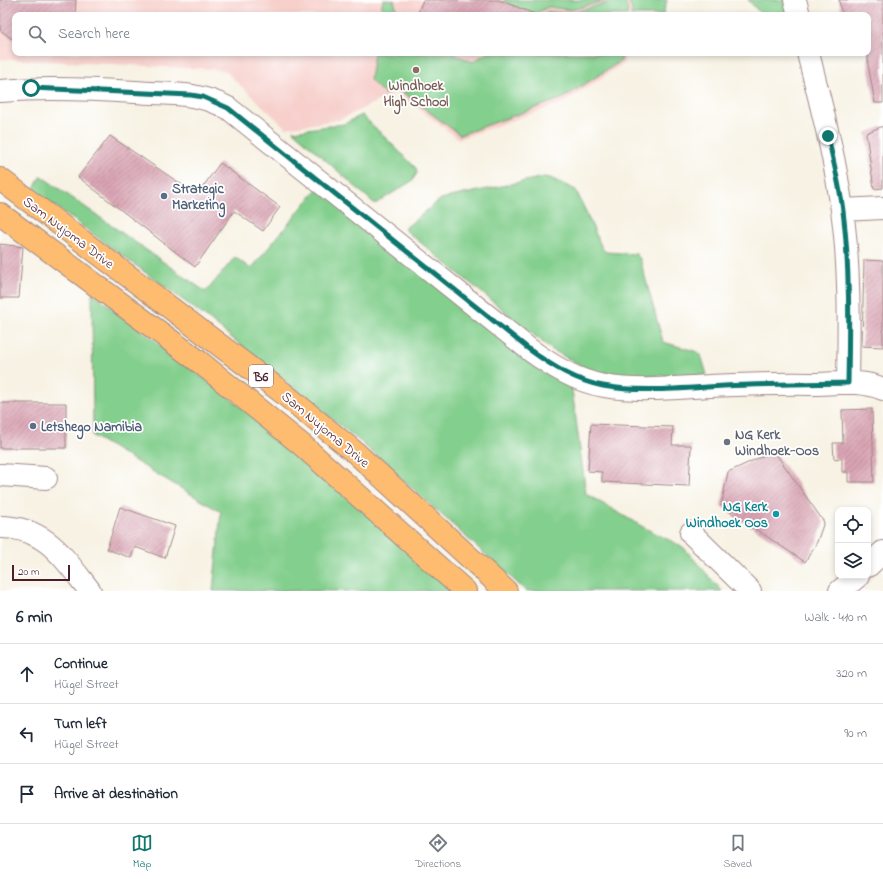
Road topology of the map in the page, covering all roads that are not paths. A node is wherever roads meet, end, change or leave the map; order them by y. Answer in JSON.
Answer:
{"nodes":[{"id":1,"x":795,"y":0,"type":"edge"},
{"id":2,"x":798,"y":12,"type":"edge"},
{"id":3,"x":809,"y":56,"type":"edge"},
{"id":4,"x":0,"y":91,"type":"edge"},
{"id":5,"x":0,"y":179,"type":"edge"},
{"id":6,"x":883,"y":208,"type":"edge"},
{"id":7,"x":842,"y":210,"type":"junction"},
{"id":8,"x":0,"y":214,"type":"edge"},
{"id":9,"x":848,"y":383,"type":"junction"},
{"id":10,"x":883,"y":389,"type":"edge"},
{"id":11,"x":0,"y":475,"type":"edge"},
{"id":12,"x":46,"y":478,"type":"dead end"},
{"id":13,"x":0,"y":527,"type":"edge"},
{"id":14,"x":691,"y":533,"type":"dead end"},
{"id":15,"x":883,"y":552,"type":"edge"},
{"id":16,"x":871,"y":563,"type":"edge"},
{"id":17,"x":854,"y":579,"type":"edge"},
{"id":18,"x":90,"y":591,"type":"edge"},
{"id":19,"x":465,"y":591,"type":"edge"},
{"id":20,"x":506,"y":591,"type":"edge"},
{"id":21,"x":750,"y":591,"type":"edge"},
{"id":22,"x":840,"y":591,"type":"edge"}],
"edges":[{"from":1,"to":2,"type":"street"},
{"from":3,"to":7,"type":"street"},
{"from":4,"to":9,"type":"street"},
{"from":5,"to":20,"type":"highway","name":"Sam Nujoma Drive","number":"B6"},
{"from":6,"to":7,"type":"street"},
{"from":7,"to":9,"type":"street"},
{"from":8,"to":19,"type":"highway","name":"Sam Nujoma Drive","number":"B6"},
{"from":9,"to":10,"type":"street"},
{"from":11,"to":12,"type":"street"},
{"from":13,"to":18,"type":"street"},
{"from":14,"to":21,"type":"street"},
{"from":15,"to":16,"type":"street"},
{"from":17,"to":22,"type":"street"}]}
